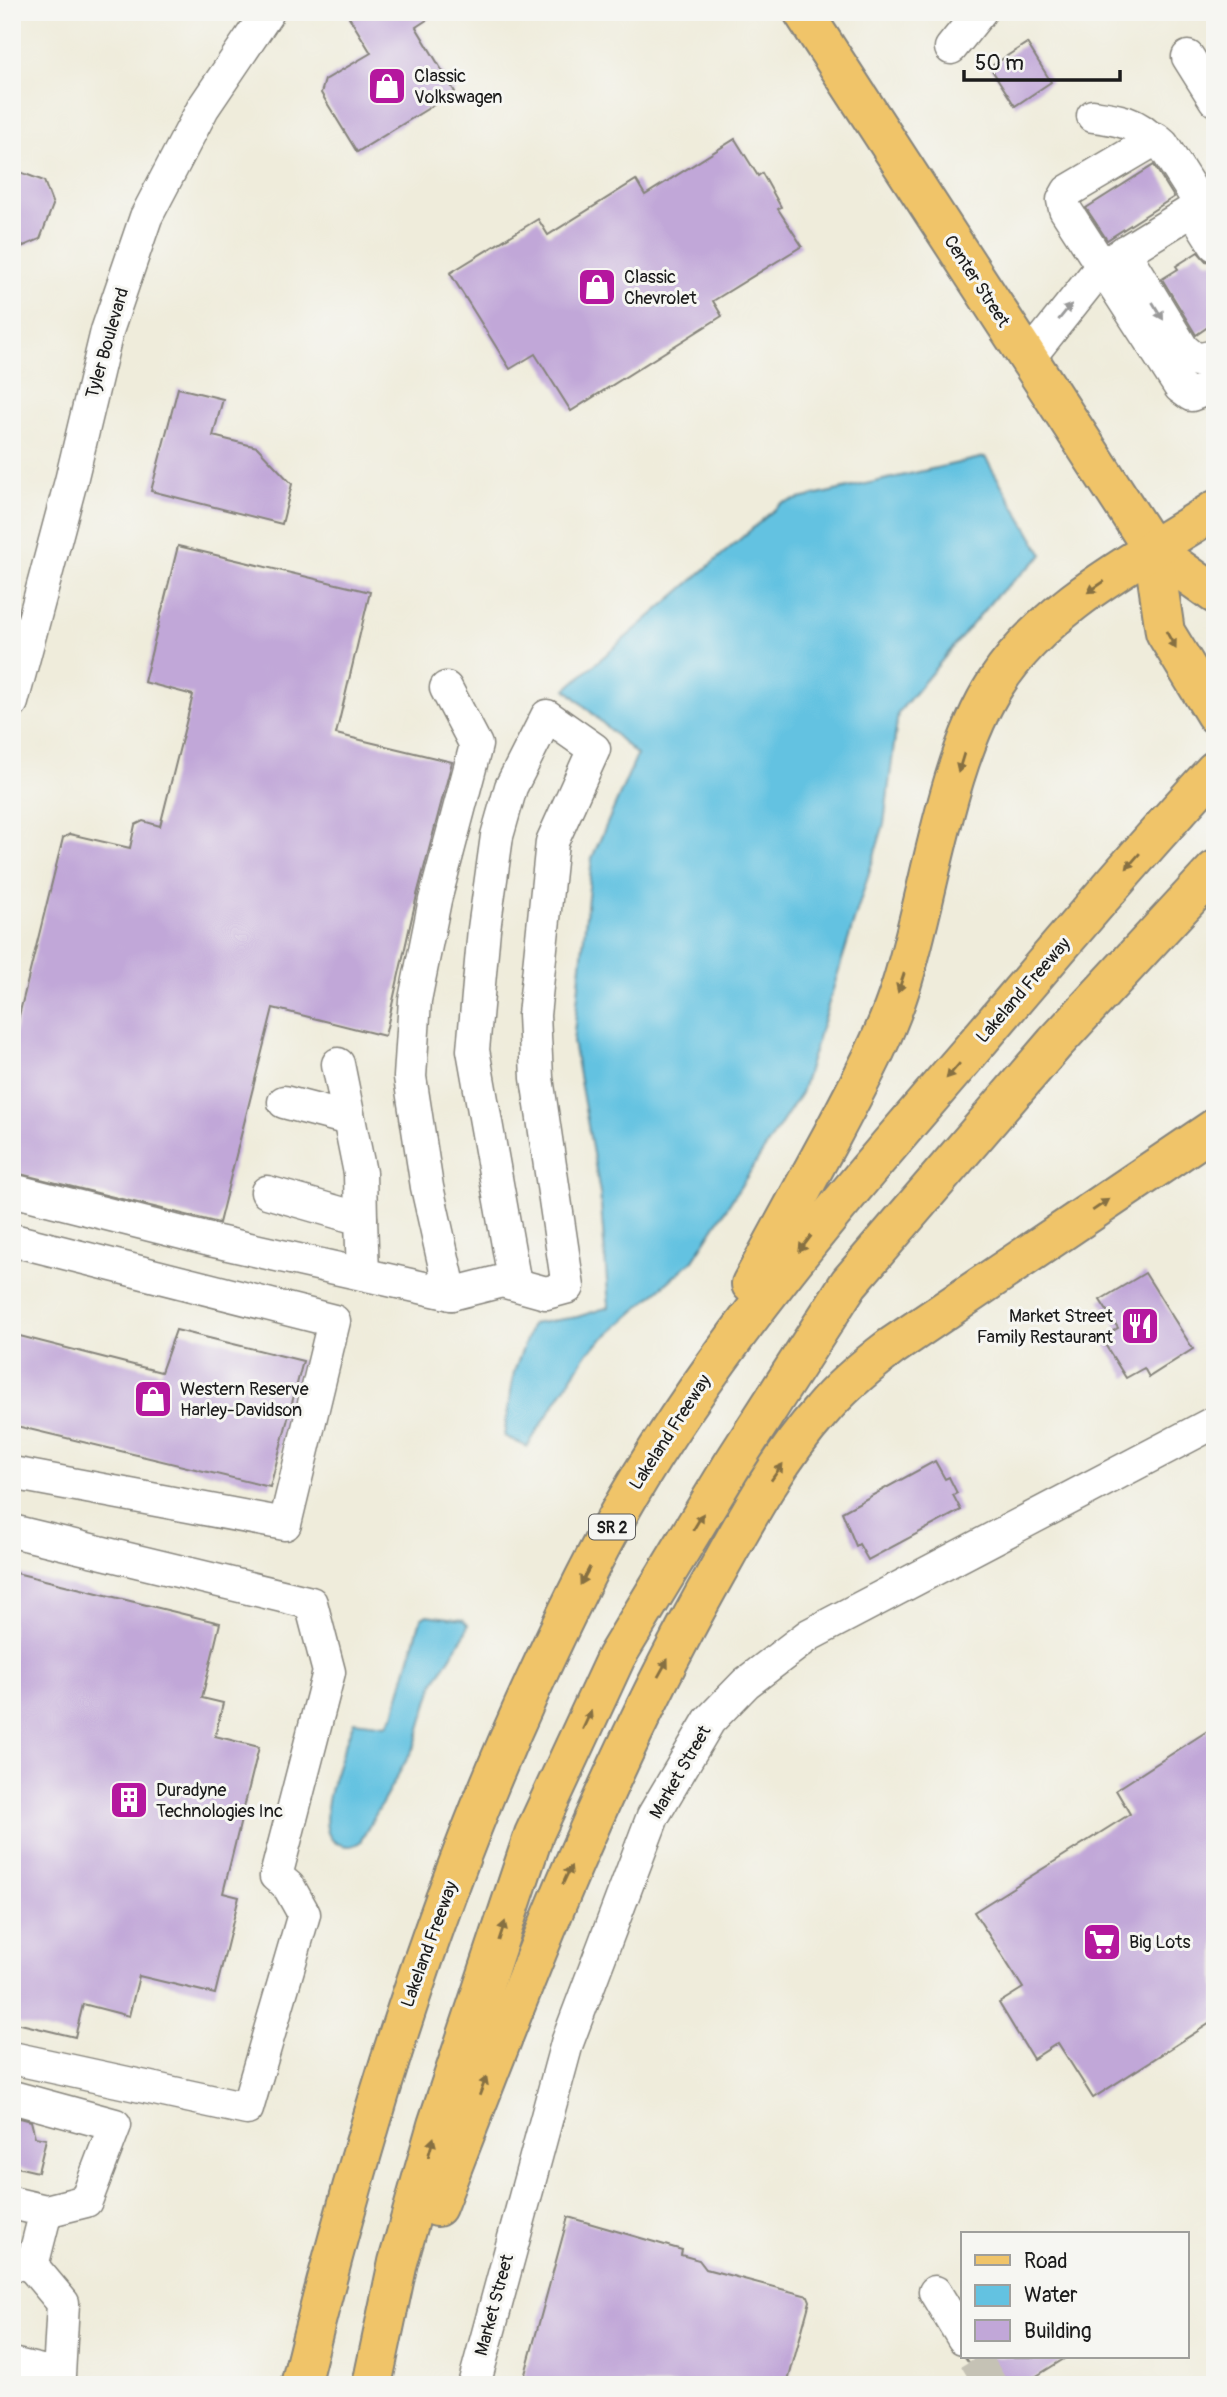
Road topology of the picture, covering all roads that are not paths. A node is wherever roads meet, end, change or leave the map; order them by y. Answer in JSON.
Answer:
{"nodes":[{"id":1,"x":268,"y":12,"type":"edge"},
{"id":2,"x":803,"y":12,"type":"edge"},
{"id":3,"x":980,"y":12,"type":"edge"},
{"id":4,"x":951,"y":48,"type":"dead end"},
{"id":5,"x":1188,"y":57,"type":"dead end"},
{"id":6,"x":1215,"y":100,"type":"edge"},
{"id":7,"x":1093,"y":116,"type":"dead end"},
{"id":8,"x":1153,"y":141,"type":"junction"},
{"id":9,"x":1203,"y":204,"type":"edge"},
{"id":10,"x":1215,"y":245,"type":"edge"},
{"id":11,"x":1113,"y":259,"type":"junction"},
{"id":12,"x":1215,"y":356,"type":"edge"},
{"id":13,"x":1028,"y":359,"type":"junction"},
{"id":14,"x":1215,"y":386,"type":"edge"},
{"id":15,"x":1215,"y":510,"type":"edge"},
{"id":16,"x":1153,"y":550,"type":"junction"},
{"id":17,"x":1215,"y":594,"type":"edge"},
{"id":18,"x":446,"y":688,"type":"dead end"},
{"id":19,"x":12,"y":702,"type":"edge"},
{"id":20,"x":1215,"y":714,"type":"edge"},
{"id":21,"x":1215,"y":770,"type":"edge"},
{"id":22,"x":1215,"y":870,"type":"edge"},
{"id":23,"x":338,"y":1064,"type":"dead end"},
{"id":24,"x":284,"y":1102,"type":"dead end"},
{"id":25,"x":349,"y":1119,"type":"junction"},
{"id":26,"x":1215,"y":1128,"type":"edge"},
{"id":27,"x":12,"y":1190,"type":"edge"},
{"id":28,"x":267,"y":1192,"type":"dead end"},
{"id":29,"x":361,"y":1219,"type":"junction"},
{"id":30,"x":12,"y":1245,"type":"edge"},
{"id":31,"x":363,"y":1274,"type":"junction"},
{"id":32,"x":514,"y":1284,"type":"junction"},
{"id":33,"x":451,"y":1294,"type":"junction"},
{"id":34,"x":690,"y":1397,"type":"junction"},
{"id":35,"x":1215,"y":1422,"type":"edge"},
{"id":36,"x":12,"y":1473,"type":"edge"},
{"id":37,"x":12,"y":1531,"type":"edge"},
{"id":38,"x":12,"y":2058,"type":"edge"},
{"id":39,"x":12,"y":2097,"type":"edge"},
{"id":40,"x":12,"y":2203,"type":"edge"},
{"id":41,"x":46,"y":2211,"type":"junction"},
{"id":42,"x":22,"y":2264,"type":"edge"},
{"id":43,"x":935,"y":2292,"type":"dead end"},
{"id":44,"x":961,"y":2336,"type":"edge"},
{"id":45,"x":12,"y":2364,"type":"edge"},
{"id":46,"x":375,"y":2370,"type":"edge"},
{"id":47,"x":300,"y":2385,"type":"edge"},
{"id":48,"x":474,"y":2385,"type":"edge"}],
"edges":[{"from":1,"to":19,"type":"street","name":"Tyler Boulevard"},
{"from":2,"to":13,"type":"main road","name":"Center Street"},
{"from":3,"to":4,"type":"street"},
{"from":5,"to":6,"type":"street"},
{"from":7,"to":8,"type":"street"},
{"from":8,"to":9,"type":"street"},
{"from":8,"to":11,"type":"street"},
{"from":9,"to":10,"type":"street"},
{"from":9,"to":11,"type":"street"},
{"from":11,"to":12,"type":"street","one_way":true},
{"from":13,"to":11,"type":"street","one_way":true},
{"from":11,"to":14,"type":"street"},
{"from":13,"to":16,"type":"main road","name":"Center Street"},
{"from":15,"to":16,"type":"main road"},
{"from":16,"to":17,"type":"main road","name":"Center Street"},
{"from":16,"to":20,"type":"main road","name":"Center Street","one_way":true},
{"from":16,"to":34,"type":"main road","one_way":true},
{"from":18,"to":33,"type":"street"},
{"from":21,"to":34,"type":"main road","name":"Lakeland Freeway","number":"SR 2","one_way":true},
{"from":46,"to":22,"type":"main road","one_way":true},
{"from":23,"to":25,"type":"street"},
{"from":24,"to":25,"type":"street"},
{"from":25,"to":29,"type":"street"},
{"from":46,"to":26,"type":"main road","one_way":true},
{"from":27,"to":31,"type":"street"},
{"from":28,"to":29,"type":"street"},
{"from":29,"to":31,"type":"street"},
{"from":30,"to":36,"type":"street"},
{"from":31,"to":33,"type":"street"},
{"from":32,"to":32,"type":"street"},
{"from":32,"to":33,"type":"street"},
{"from":34,"to":47,"type":"main road","name":"Lakeland Freeway","number":"SR 2","one_way":true},
{"from":35,"to":48,"type":"street","name":"Market Street"},
{"from":37,"to":38,"type":"street"},
{"from":39,"to":41,"type":"street"},
{"from":40,"to":41,"type":"street"},
{"from":41,"to":42,"type":"street"},
{"from":42,"to":45,"type":"street"},
{"from":43,"to":44,"type":"street"}]}
